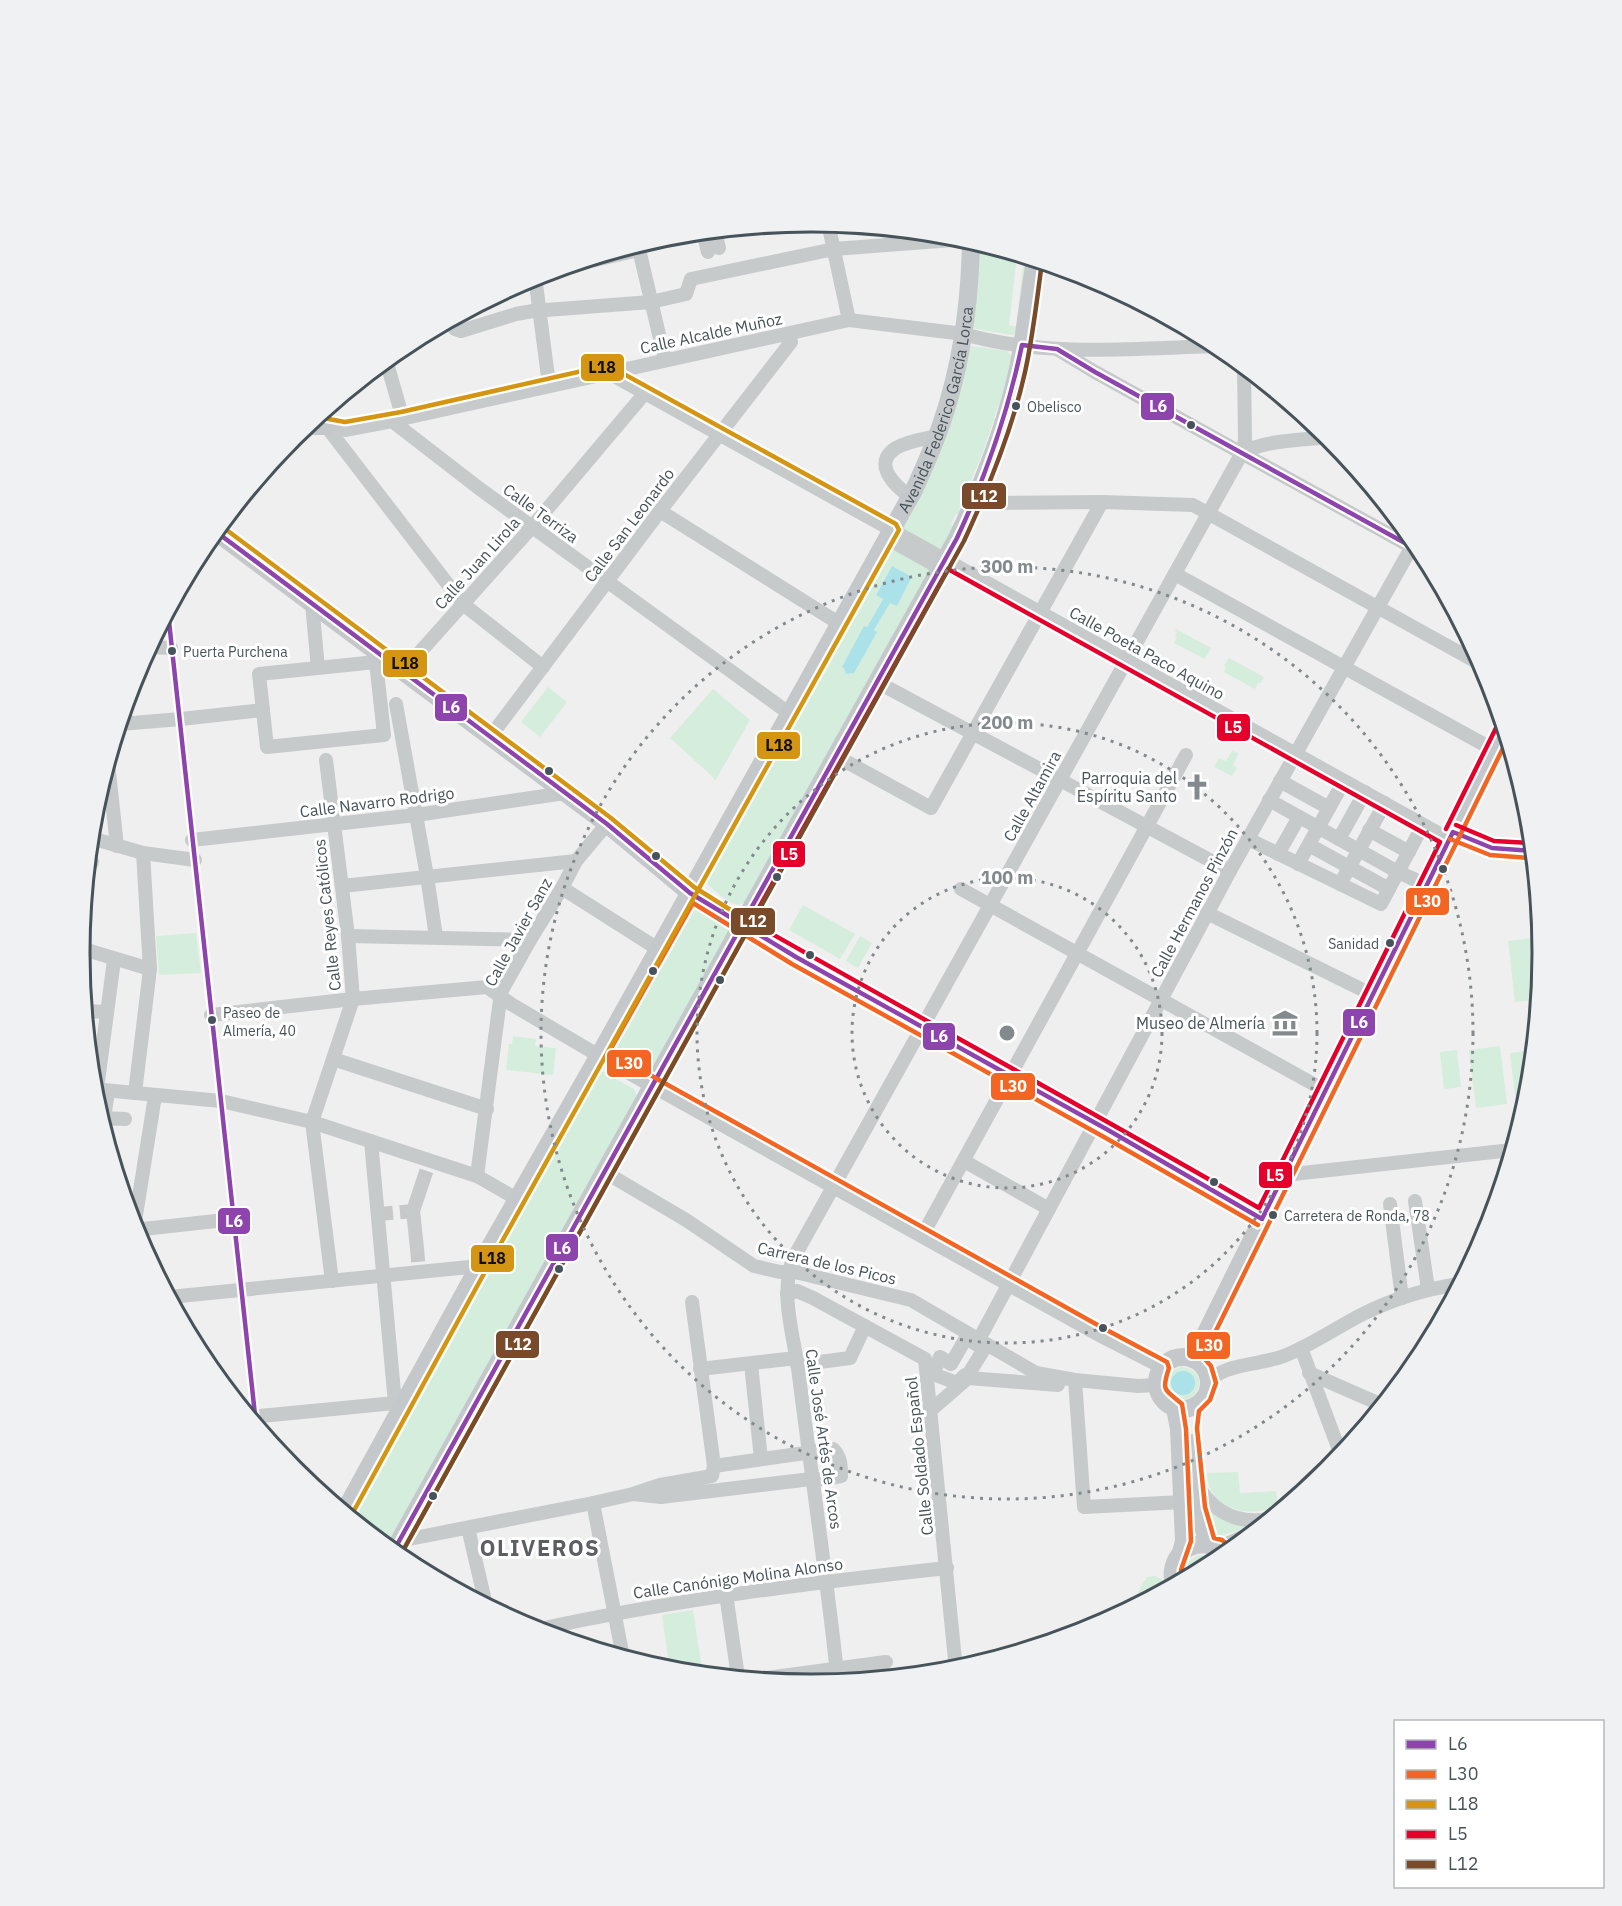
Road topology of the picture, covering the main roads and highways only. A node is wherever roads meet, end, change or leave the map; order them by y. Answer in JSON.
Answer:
{"nodes":[{"id":1,"x":971,"y":250,"type":"edge"},
{"id":2,"x":1034,"y":267,"type":"edge"},
{"id":3,"x":223,"y":537,"type":"edge"},
{"id":4,"x":1499,"y":739,"type":"edge"},
{"id":5,"x":690,"y":893,"type":"junction"},
{"id":6,"x":741,"y":925,"type":"junction"},
{"id":7,"x":1193,"y":1359,"type":"junction"},
{"id":8,"x":1184,"y":1407,"type":"junction"},
{"id":9,"x":348,"y":1505,"type":"edge"},
{"id":10,"x":398,"y":1543,"type":"edge"},
{"id":11,"x":1218,"y":1548,"type":"edge"},
{"id":12,"x":1217,"y":1549,"type":"edge"},
{"id":13,"x":1181,"y":1553,"type":"junction"},
{"id":14,"x":1173,"y":1576,"type":"edge"}],
"edges":[{"from":1,"to":5,"type":"main road","name":"Avenida Federico García Lorca"},
{"from":2,"to":6,"type":"main road"},
{"from":3,"to":5,"type":"main road"},
{"from":4,"to":7,"type":"main road"},
{"from":5,"to":6,"type":"main road"},
{"from":5,"to":9,"type":"main road","name":"Avenida Federico García Lorca"},
{"from":6,"to":10,"type":"main road"},
{"from":7,"to":8,"type":"main road"},
{"from":7,"to":8,"type":"main road"},
{"from":8,"to":11,"type":"main road"},
{"from":8,"to":13,"type":"main road"},
{"from":12,"to":13,"type":"main road"},
{"from":13,"to":14,"type":"main road"}]}
